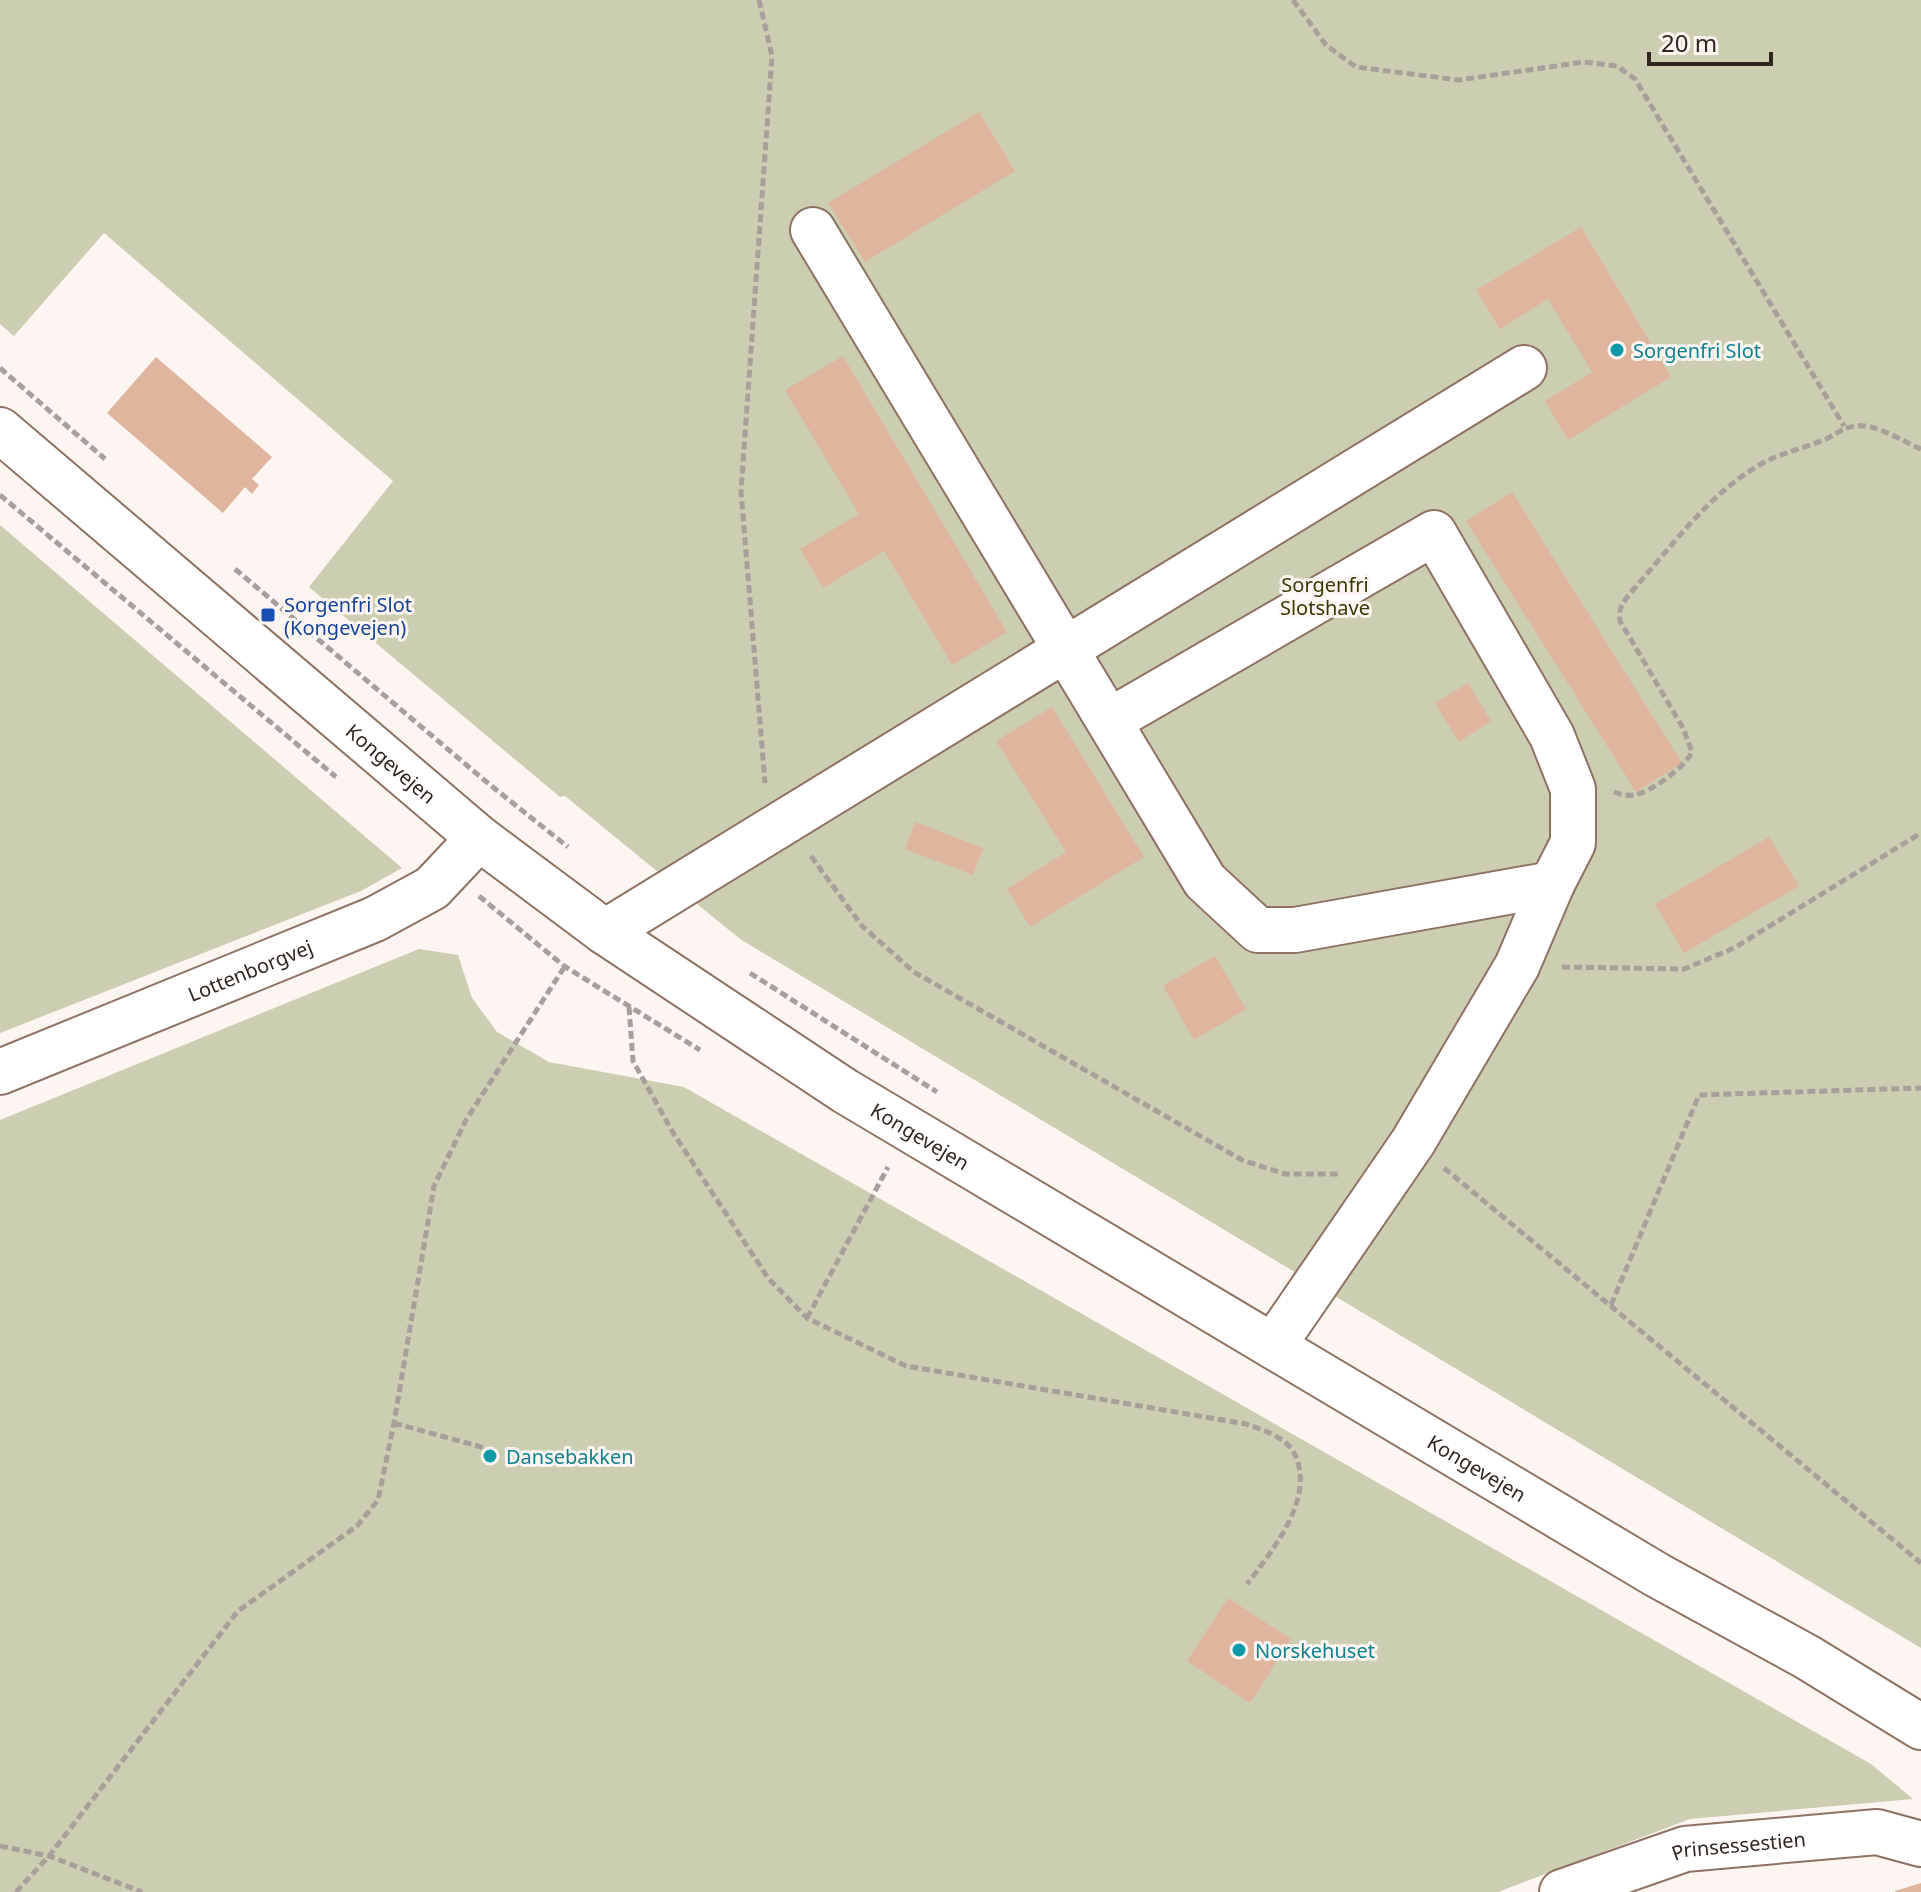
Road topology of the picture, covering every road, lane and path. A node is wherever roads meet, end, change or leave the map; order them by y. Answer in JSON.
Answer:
{"nodes":[{"id":1,"x":1293,"y":0,"type":"edge"},
{"id":2,"x":813,"y":230,"type":"dead end"},
{"id":3,"x":0,"y":368,"type":"edge"},
{"id":4,"x":1524,"y":368,"type":"dead end"},
{"id":5,"x":1844,"y":426,"type":"junction"},
{"id":6,"x":0,"y":430,"type":"edge"},
{"id":7,"x":1921,"y":449,"type":"edge"},
{"id":8,"x":112,"y":464,"type":"dead end"},
{"id":9,"x":0,"y":495,"type":"edge"},
{"id":10,"x":229,"y":564,"type":"dead end"},
{"id":11,"x":1066,"y":649,"type":"junction"},
{"id":12,"x":1109,"y":721,"type":"junction"},
{"id":13,"x":340,"y":780,"type":"dead end"},
{"id":14,"x":1573,"y":789,"type":"junction"},
{"id":15,"x":522,"y":811,"type":"dead end"},
{"id":16,"x":1921,"y":833,"type":"edge"},
{"id":17,"x":479,"y":838,"type":"junction"},
{"id":18,"x":1552,"y":884,"type":"junction"},
{"id":19,"x":605,"y":932,"type":"junction"},
{"id":20,"x":1517,"y":966,"type":"junction"},
{"id":21,"x":629,"y":1006,"type":"dead end"},
{"id":22,"x":0,"y":1072,"type":"edge"},
{"id":23,"x":1921,"y":1088,"type":"edge"},
{"id":24,"x":1413,"y":1142,"type":"junction"},
{"id":25,"x":893,"y":1158,"type":"dead end"},
{"id":26,"x":1611,"y":1305,"type":"junction"},
{"id":27,"x":807,"y":1318,"type":"junction"},
{"id":28,"x":1273,"y":1346,"type":"junction"},
{"id":29,"x":394,"y":1423,"type":"junction"},
{"id":30,"x":485,"y":1448,"type":"dead end"},
{"id":31,"x":1921,"y":1563,"type":"edge"},
{"id":32,"x":1247,"y":1584,"type":"dead end"},
{"id":33,"x":1921,"y":1727,"type":"edge"},
{"id":34,"x":1921,"y":1844,"type":"edge"},
{"id":35,"x":0,"y":1846,"type":"edge"},
{"id":36,"x":49,"y":1856,"type":"junction"},
{"id":37,"x":16,"y":1892,"type":"edge"},
{"id":38,"x":142,"y":1892,"type":"edge"},
{"id":39,"x":1562,"y":1892,"type":"edge"}],
"edges":[{"from":1,"to":5,"type":"path"},
{"from":2,"to":11,"type":"street"},
{"from":3,"to":8,"type":"path"},
{"from":4,"to":11,"type":"street"},
{"from":5,"to":7,"type":"path"},
{"from":5,"to":14,"type":"path"},
{"from":6,"to":17,"type":"street","name":"Kongevejen"},
{"from":9,"to":13,"type":"path"},
{"from":10,"to":15,"type":"path"},
{"from":11,"to":12,"type":"street"},
{"from":11,"to":19,"type":"street"},
{"from":12,"to":14,"type":"street"},
{"from":12,"to":18,"type":"street"},
{"from":14,"to":18,"type":"street"},
{"from":16,"to":20,"type":"path"},
{"from":17,"to":19,"type":"street","name":"Kongevejen"},
{"from":17,"to":22,"type":"street","name":"Lottenborgvej"},
{"from":18,"to":20,"type":"street"},
{"from":19,"to":28,"type":"street","name":"Kongevejen"},
{"from":19,"to":29,"type":"path"},
{"from":20,"to":24,"type":"street"},
{"from":21,"to":27,"type":"path"},
{"from":23,"to":26,"type":"path"},
{"from":24,"to":26,"type":"path"},
{"from":24,"to":28,"type":"street"},
{"from":25,"to":27,"type":"path"},
{"from":26,"to":31,"type":"path"},
{"from":27,"to":32,"type":"path"},
{"from":28,"to":33,"type":"street","name":"Kongevejen"},
{"from":29,"to":30,"type":"path"},
{"from":29,"to":36,"type":"path"},
{"from":34,"to":39,"type":"street","name":"Prinsessestien"},
{"from":35,"to":36,"type":"path"},
{"from":36,"to":37,"type":"path"},
{"from":36,"to":38,"type":"path"}]}
